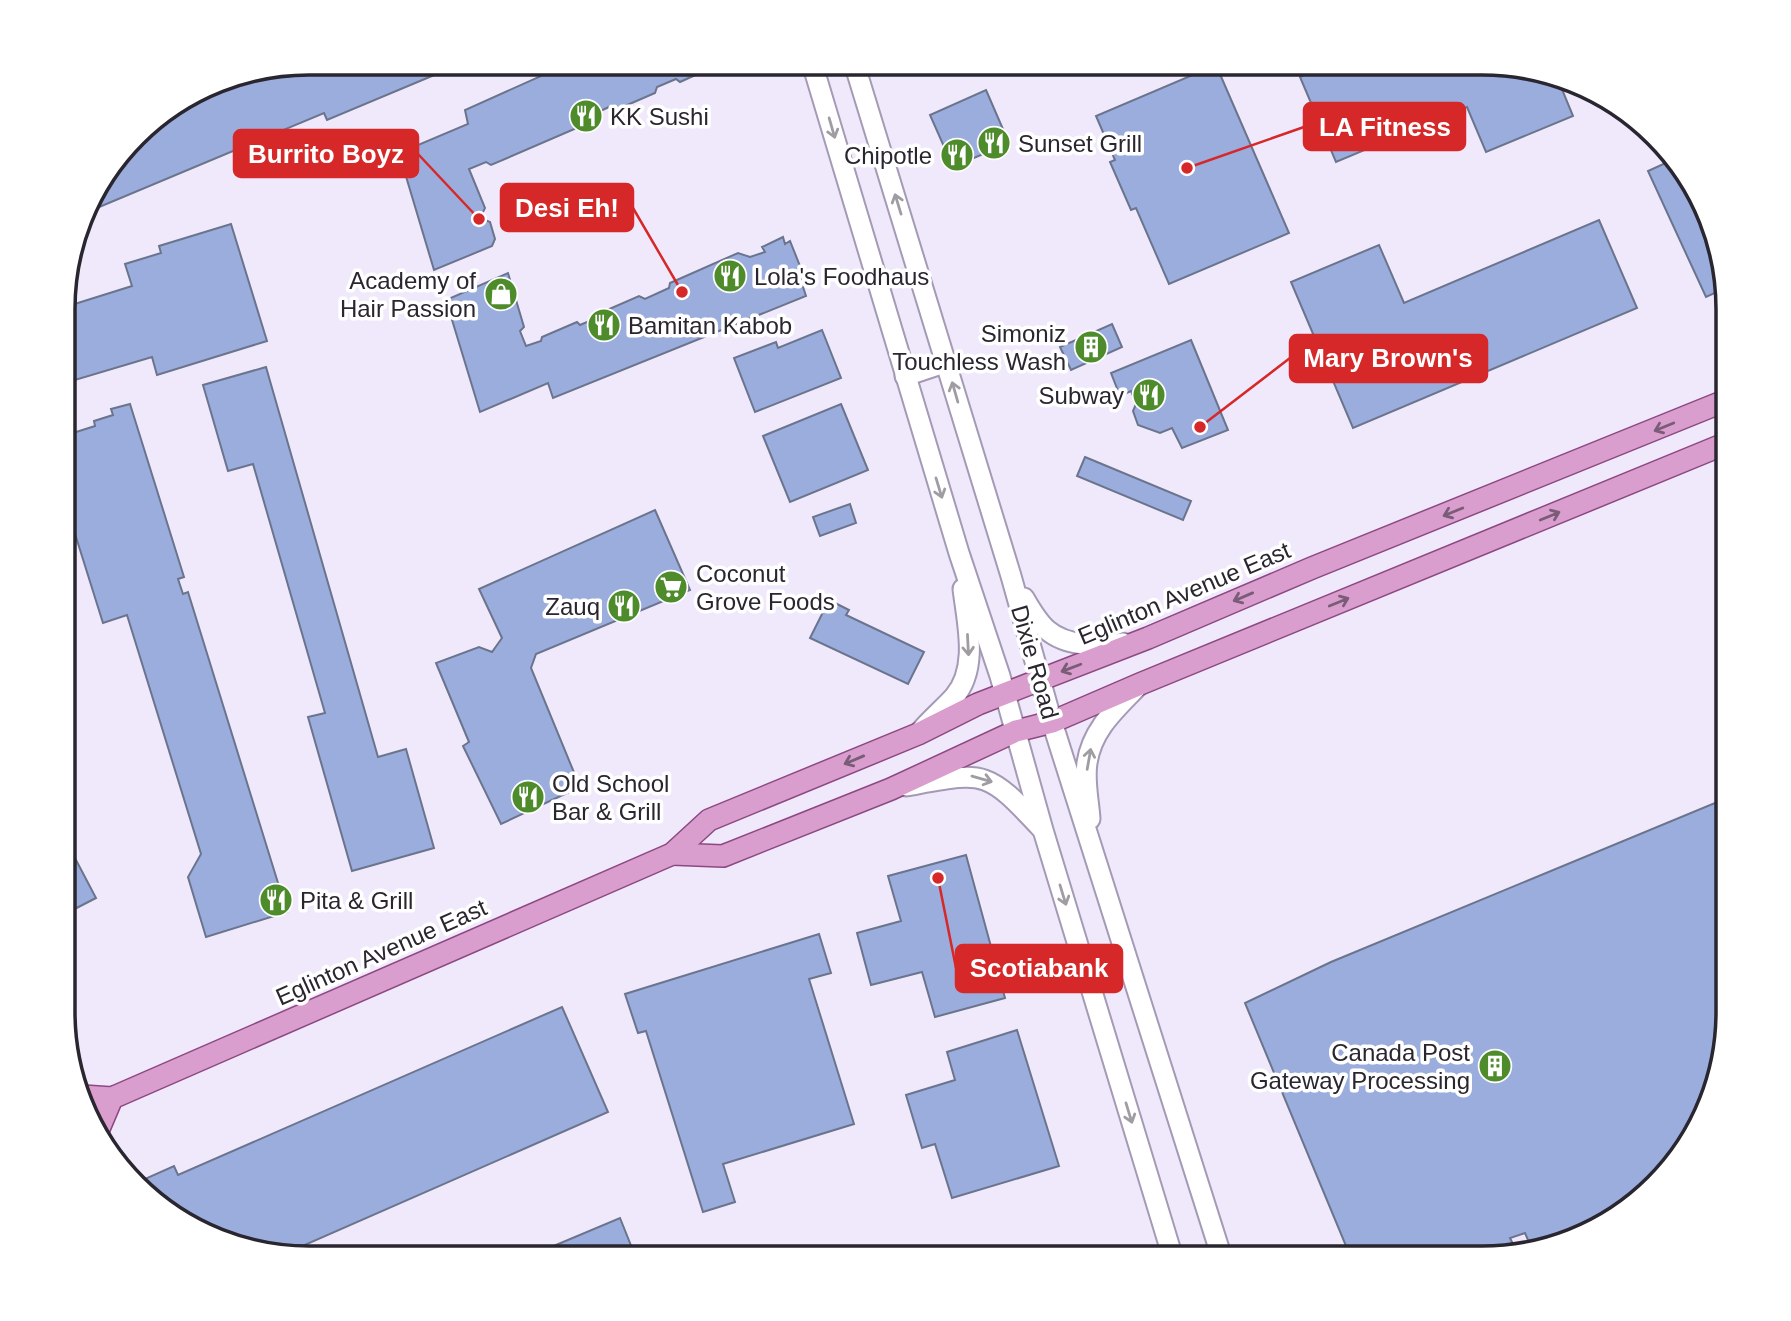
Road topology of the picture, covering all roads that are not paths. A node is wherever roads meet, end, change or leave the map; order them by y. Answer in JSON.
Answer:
{"nodes":[{"id":1,"x":816,"y":75,"type":"edge"},
{"id":2,"x":858,"y":75,"type":"edge"},
{"id":3,"x":947,"y":362,"type":"junction"},
{"id":4,"x":905,"y":376,"type":"junction"},
{"id":5,"x":1715,"y":405,"type":"edge"},
{"id":6,"x":1715,"y":448,"type":"edge"},
{"id":7,"x":959,"y":553,"type":"junction"},
{"id":8,"x":1011,"y":576,"type":"junction"},
{"id":9,"x":1148,"y":638,"type":"junction"},
{"id":10,"x":1039,"y":680,"type":"junction"},
{"id":11,"x":1140,"y":684,"type":"junction"},
{"id":12,"x":1004,"y":694,"type":"junction"},
{"id":13,"x":1052,"y":722,"type":"junction"},
{"id":14,"x":1016,"y":732,"type":"junction"},
{"id":15,"x":918,"y":734,"type":"junction"},
{"id":16,"x":891,"y":789,"type":"junction"},
{"id":17,"x":1043,"y":830,"type":"junction"},
{"id":18,"x":1092,"y":852,"type":"junction"},
{"id":19,"x":672,"y":854,"type":"junction"},
{"id":20,"x":92,"y":1097,"type":"edge"},
{"id":21,"x":112,"y":1098,"type":"junction"},
{"id":22,"x":102,"y":1121,"type":"edge"},
{"id":23,"x":1169,"y":1246,"type":"edge"},
{"id":24,"x":1218,"y":1246,"type":"edge"}],
"edges":[{"from":1,"to":4,"type":"main road","name":"Dixie Road","one_way":true},
{"from":3,"to":2,"type":"main road","name":"Dixie Road","one_way":true},
{"from":3,"to":4,"type":"main road"},
{"from":8,"to":3,"type":"main road","name":"Dixie Road","one_way":true},
{"from":4,"to":7,"type":"main road","name":"Dixie Road","one_way":true},
{"from":5,"to":9,"type":"main road","name":"Eglinton Avenue East","one_way":true},
{"from":11,"to":6,"type":"main road","name":"Eglinton Avenue East","one_way":true},
{"from":7,"to":12,"type":"main road","name":"Dixie Road"},
{"from":7,"to":15,"type":"main road","one_way":true},
{"from":8,"to":9,"type":"main road"},
{"from":8,"to":10,"type":"main road","name":"Dixie Road"},
{"from":9,"to":10,"type":"main road","name":"Eglinton Avenue East","one_way":true},
{"from":10,"to":12,"type":"main road","name":"Eglinton Avenue East"},
{"from":10,"to":13,"type":"main road","name":"Dixie Road"},
{"from":11,"to":13,"type":"main road","name":"Eglinton Avenue East"},
{"from":18,"to":11,"type":"main road","one_way":true},
{"from":12,"to":14,"type":"main road","name":"Dixie Road"},
{"from":12,"to":15,"type":"main road","name":"Eglinton Avenue East"},
{"from":13,"to":14,"type":"main road","name":"Eglinton Avenue East"},
{"from":13,"to":18,"type":"main road","name":"Dixie Road"},
{"from":14,"to":16,"type":"main road","name":"Eglinton Avenue East"},
{"from":14,"to":17,"type":"main road","name":"Dixie Road"},
{"from":15,"to":19,"type":"main road","name":"Eglinton Avenue East","one_way":true},
{"from":16,"to":17,"type":"main road","one_way":true},
{"from":16,"to":19,"type":"main road","name":"Eglinton Avenue East"},
{"from":17,"to":23,"type":"main road","name":"Dixie Road","one_way":true},
{"from":18,"to":24,"type":"main road","name":"Dixie Road"},
{"from":19,"to":21,"type":"main road","name":"Eglinton Avenue East"},
{"from":20,"to":21,"type":"main road","name":"Eglinton Avenue East"},
{"from":21,"to":22,"type":"main road"}]}
